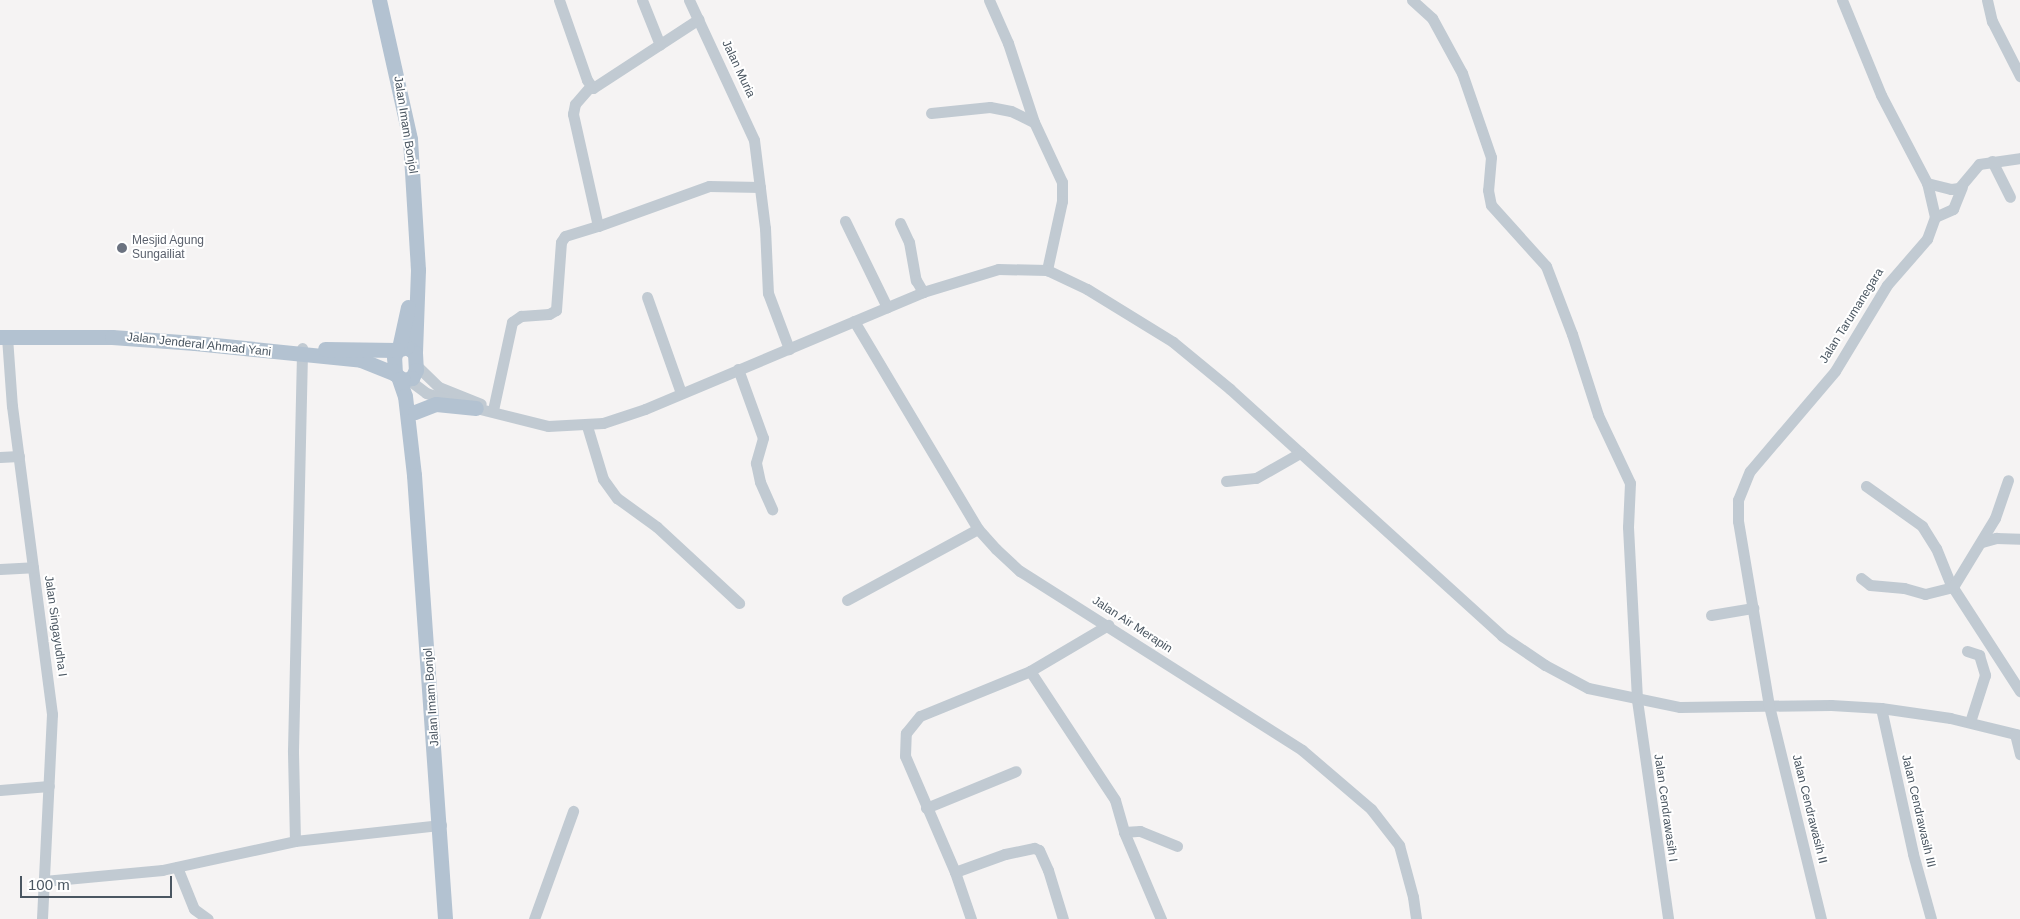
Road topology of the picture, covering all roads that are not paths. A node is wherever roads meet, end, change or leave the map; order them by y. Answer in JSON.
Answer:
{"nodes":[{"id":1,"x":380,"y":0,"type":"edge"},
{"id":2,"x":559,"y":0,"type":"edge"},
{"id":3,"x":642,"y":0,"type":"edge"},
{"id":4,"x":689,"y":0,"type":"edge"},
{"id":5,"x":988,"y":0,"type":"edge"},
{"id":6,"x":1412,"y":0,"type":"edge"},
{"id":7,"x":1842,"y":0,"type":"edge"},
{"id":8,"x":1987,"y":0,"type":"edge"},
{"id":9,"x":699,"y":19,"type":"junction"},
{"id":10,"x":660,"y":45,"type":"junction"},
{"id":11,"x":2020,"y":76,"type":"edge"},
{"id":12,"x":590,"y":87,"type":"junction"},
{"id":13,"x":931,"y":113,"type":"dead end"},
{"id":14,"x":1034,"y":122,"type":"junction"},
{"id":15,"x":2020,"y":158,"type":"edge"},
{"id":16,"x":1992,"y":161,"type":"junction"},
{"id":17,"x":1927,"y":183,"type":"junction"},
{"id":18,"x":760,"y":186,"type":"junction"},
{"id":19,"x":1962,"y":187,"type":"junction"},
{"id":20,"x":2010,"y":197,"type":"dead end"},
{"id":21,"x":1935,"y":217,"type":"junction"},
{"id":22,"x":845,"y":221,"type":"dead end"},
{"id":23,"x":900,"y":223,"type":"dead end"},
{"id":24,"x":598,"y":226,"type":"junction"},
{"id":25,"x":417,"y":251,"type":"junction"},
{"id":26,"x":1047,"y":270,"type":"junction"},
{"id":27,"x":923,"y":292,"type":"junction"},
{"id":28,"x":647,"y":297,"type":"dead end"},
{"id":29,"x":887,"y":308,"type":"junction"},
{"id":30,"x":854,"y":322,"type":"junction"},
{"id":31,"x":2,"y":334,"type":"edge"},
{"id":32,"x":398,"y":349,"type":"junction"},
{"id":33,"x":788,"y":349,"type":"junction"},
{"id":34,"x":302,"y":352,"type":"junction"},
{"id":35,"x":416,"y":359,"type":"junction"},
{"id":36,"x":738,"y":369,"type":"junction"},
{"id":37,"x":403,"y":378,"type":"junction"},
{"id":38,"x":681,"y":393,"type":"junction"},
{"id":39,"x":485,"y":409,"type":"junction"},
{"id":40,"x":415,"y":412,"type":"junction"},
{"id":41,"x":587,"y":426,"type":"junction"},
{"id":42,"x":1300,"y":453,"type":"junction"},
{"id":43,"x":19,"y":456,"type":"junction"},
{"id":44,"x":0,"y":457,"type":"edge"},
{"id":45,"x":414,"y":475,"type":"junction"},
{"id":46,"x":2008,"y":480,"type":"dead end"},
{"id":47,"x":1226,"y":481,"type":"dead end"},
{"id":48,"x":1866,"y":486,"type":"dead end"},
{"id":49,"x":772,"y":509,"type":"dead end"},
{"id":50,"x":978,"y":529,"type":"junction"},
{"id":51,"x":2020,"y":539,"type":"edge"},
{"id":52,"x":1982,"y":542,"type":"junction"},
{"id":53,"x":33,"y":567,"type":"junction"},
{"id":54,"x":0,"y":569,"type":"edge"},
{"id":55,"x":1861,"y":578,"type":"dead end"},
{"id":56,"x":1953,"y":587,"type":"junction"},
{"id":57,"x":847,"y":600,"type":"dead end"},
{"id":58,"x":739,"y":603,"type":"dead end"},
{"id":59,"x":1753,"y":608,"type":"junction"},
{"id":60,"x":1711,"y":615,"type":"dead end"},
{"id":61,"x":1108,"y":625,"type":"junction"},
{"id":62,"x":1968,"y":652,"type":"dead end"},
{"id":63,"x":1030,"y":671,"type":"junction"},
{"id":64,"x":2020,"y":691,"type":"edge"},
{"id":65,"x":1636,"y":700,"type":"junction"},
{"id":66,"x":1769,"y":706,"type":"junction"},
{"id":67,"x":1881,"y":708,"type":"junction"},
{"id":68,"x":1970,"y":722,"type":"junction"},
{"id":69,"x":2018,"y":734,"type":"edge"},
{"id":70,"x":2020,"y":754,"type":"edge"},
{"id":71,"x":1016,"y":771,"type":"dead end"},
{"id":72,"x":50,"y":786,"type":"junction"},
{"id":73,"x":0,"y":790,"type":"edge"},
{"id":74,"x":926,"y":808,"type":"junction"},
{"id":75,"x":573,"y":811,"type":"dead end"},
{"id":76,"x":441,"y":825,"type":"junction"},
{"id":77,"x":1124,"y":832,"type":"junction"},
{"id":78,"x":295,"y":841,"type":"junction"},
{"id":79,"x":1178,"y":846,"type":"dead end"},
{"id":80,"x":178,"y":867,"type":"junction"},
{"id":81,"x":955,"y":872,"type":"junction"},
{"id":82,"x":44,"y":881,"type":"junction"},
{"id":83,"x":42,"y":919,"type":"edge"},
{"id":84,"x":208,"y":919,"type":"edge"},
{"id":85,"x":445,"y":919,"type":"edge"},
{"id":86,"x":534,"y":919,"type":"edge"},
{"id":87,"x":972,"y":919,"type":"edge"},
{"id":88,"x":1063,"y":919,"type":"edge"},
{"id":89,"x":1161,"y":919,"type":"edge"},
{"id":90,"x":1416,"y":919,"type":"edge"},
{"id":91,"x":1668,"y":919,"type":"edge"},
{"id":92,"x":1821,"y":919,"type":"edge"},
{"id":93,"x":1932,"y":919,"type":"edge"}],
"edges":[{"from":1,"to":25,"type":"main road","name":"Jalan Imam Bonjol"},
{"from":2,"to":12,"type":"street"},
{"from":3,"to":10,"type":"street"},
{"from":4,"to":9,"type":"street","name":"Jalan Muria"},
{"from":5,"to":14,"type":"street"},
{"from":6,"to":65,"type":"street","name":"Jalan Cendrawasih I"},
{"from":7,"to":17,"type":"street"},
{"from":8,"to":11,"type":"street"},
{"from":9,"to":10,"type":"street"},
{"from":9,"to":18,"type":"street","name":"Jalan Muria"},
{"from":10,"to":12,"type":"street"},
{"from":12,"to":24,"type":"street"},
{"from":13,"to":14,"type":"street"},
{"from":14,"to":26,"type":"street"},
{"from":15,"to":16,"type":"street"},
{"from":16,"to":19,"type":"street"},
{"from":16,"to":20,"type":"street"},
{"from":17,"to":19,"type":"street"},
{"from":17,"to":21,"type":"street"},
{"from":18,"to":24,"type":"street"},
{"from":18,"to":33,"type":"street","name":"Jalan Muria"},
{"from":19,"to":21,"type":"street"},
{"from":21,"to":59,"type":"street","name":"Jalan Tarumanegara"},
{"from":22,"to":29,"type":"street"},
{"from":23,"to":27,"type":"street"},
{"from":24,"to":39,"type":"street"},
{"from":25,"to":32,"type":"main road","name":"Jalan Imam Bonjol"},
{"from":25,"to":35,"type":"main road","name":"Jalan Imam Bonjol"},
{"from":26,"to":27,"type":"street"},
{"from":26,"to":42,"type":"street"},
{"from":27,"to":29,"type":"street"},
{"from":28,"to":38,"type":"street"},
{"from":29,"to":30,"type":"street"},
{"from":30,"to":33,"type":"street"},
{"from":30,"to":50,"type":"street","name":"Jalan Air Merapin"},
{"from":31,"to":34,"type":"main road","name":"Jalan Jenderal Ahmad Yani"},
{"from":31,"to":43,"type":"street","name":"Jalan Singayudha I"},
{"from":32,"to":34,"type":"main road","name":"Jalan Jenderal Ahmad Yani"},
{"from":32,"to":35,"type":"main road","name":"Jalan Jenderal Ahmad Yani"},
{"from":32,"to":37,"type":"main road","name":"Jalan Imam Bonjol"},
{"from":33,"to":36,"type":"street"},
{"from":34,"to":37,"type":"main road","name":"Jalan Jenderal Ahmad Yani"},
{"from":34,"to":78,"type":"street"},
{"from":35,"to":37,"type":"main road"},
{"from":35,"to":39,"type":"street"},
{"from":36,"to":38,"type":"street"},
{"from":36,"to":49,"type":"street"},
{"from":37,"to":39,"type":"street"},
{"from":37,"to":40,"type":"main road","name":"Jalan Imam Bonjol"},
{"from":37,"to":45,"type":"main road","name":"Jalan Imam Bonjol"},
{"from":38,"to":41,"type":"street"},
{"from":39,"to":40,"type":"main road"},
{"from":39,"to":41,"type":"street"},
{"from":40,"to":45,"type":"main road","name":"Jalan Imam Bonjol"},
{"from":41,"to":58,"type":"street"},
{"from":42,"to":47,"type":"street"},
{"from":42,"to":65,"type":"street"},
{"from":43,"to":44,"type":"street"},
{"from":43,"to":53,"type":"street","name":"Jalan Singayudha I"},
{"from":45,"to":76,"type":"main road","name":"Jalan Imam Bonjol"},
{"from":46,"to":52,"type":"street"},
{"from":48,"to":56,"type":"street"},
{"from":50,"to":57,"type":"street"},
{"from":50,"to":61,"type":"street","name":"Jalan Air Merapin"},
{"from":51,"to":52,"type":"street"},
{"from":52,"to":56,"type":"street"},
{"from":53,"to":54,"type":"street"},
{"from":53,"to":72,"type":"street","name":"Jalan Singayudha I"},
{"from":55,"to":56,"type":"street"},
{"from":56,"to":64,"type":"street"},
{"from":59,"to":60,"type":"street"},
{"from":59,"to":66,"type":"street","name":"Jalan Tarumanegara"},
{"from":61,"to":63,"type":"street"},
{"from":61,"to":90,"type":"street","name":"Jalan Air Merapin"},
{"from":62,"to":68,"type":"street"},
{"from":63,"to":74,"type":"street"},
{"from":63,"to":77,"type":"street"},
{"from":65,"to":66,"type":"street"},
{"from":65,"to":91,"type":"street","name":"Jalan Cendrawasih I"},
{"from":66,"to":67,"type":"street"},
{"from":66,"to":92,"type":"street","name":"Jalan Cendrawasih II"},
{"from":67,"to":68,"type":"street"},
{"from":67,"to":93,"type":"street","name":"Jalan Cendrawasih III"},
{"from":68,"to":69,"type":"street"},
{"from":69,"to":70,"type":"street"},
{"from":71,"to":74,"type":"street"},
{"from":72,"to":73,"type":"street"},
{"from":72,"to":82,"type":"street","name":"Jalan Singayudha I"},
{"from":74,"to":81,"type":"street"},
{"from":75,"to":86,"type":"street"},
{"from":76,"to":78,"type":"street"},
{"from":76,"to":85,"type":"main road","name":"Jalan Imam Bonjol"},
{"from":77,"to":79,"type":"street"},
{"from":77,"to":89,"type":"street"},
{"from":78,"to":80,"type":"street"},
{"from":80,"to":82,"type":"street"},
{"from":80,"to":84,"type":"street"},
{"from":81,"to":87,"type":"street"},
{"from":81,"to":88,"type":"street"},
{"from":82,"to":83,"type":"street","name":"Jalan Singayudha I"}]}
